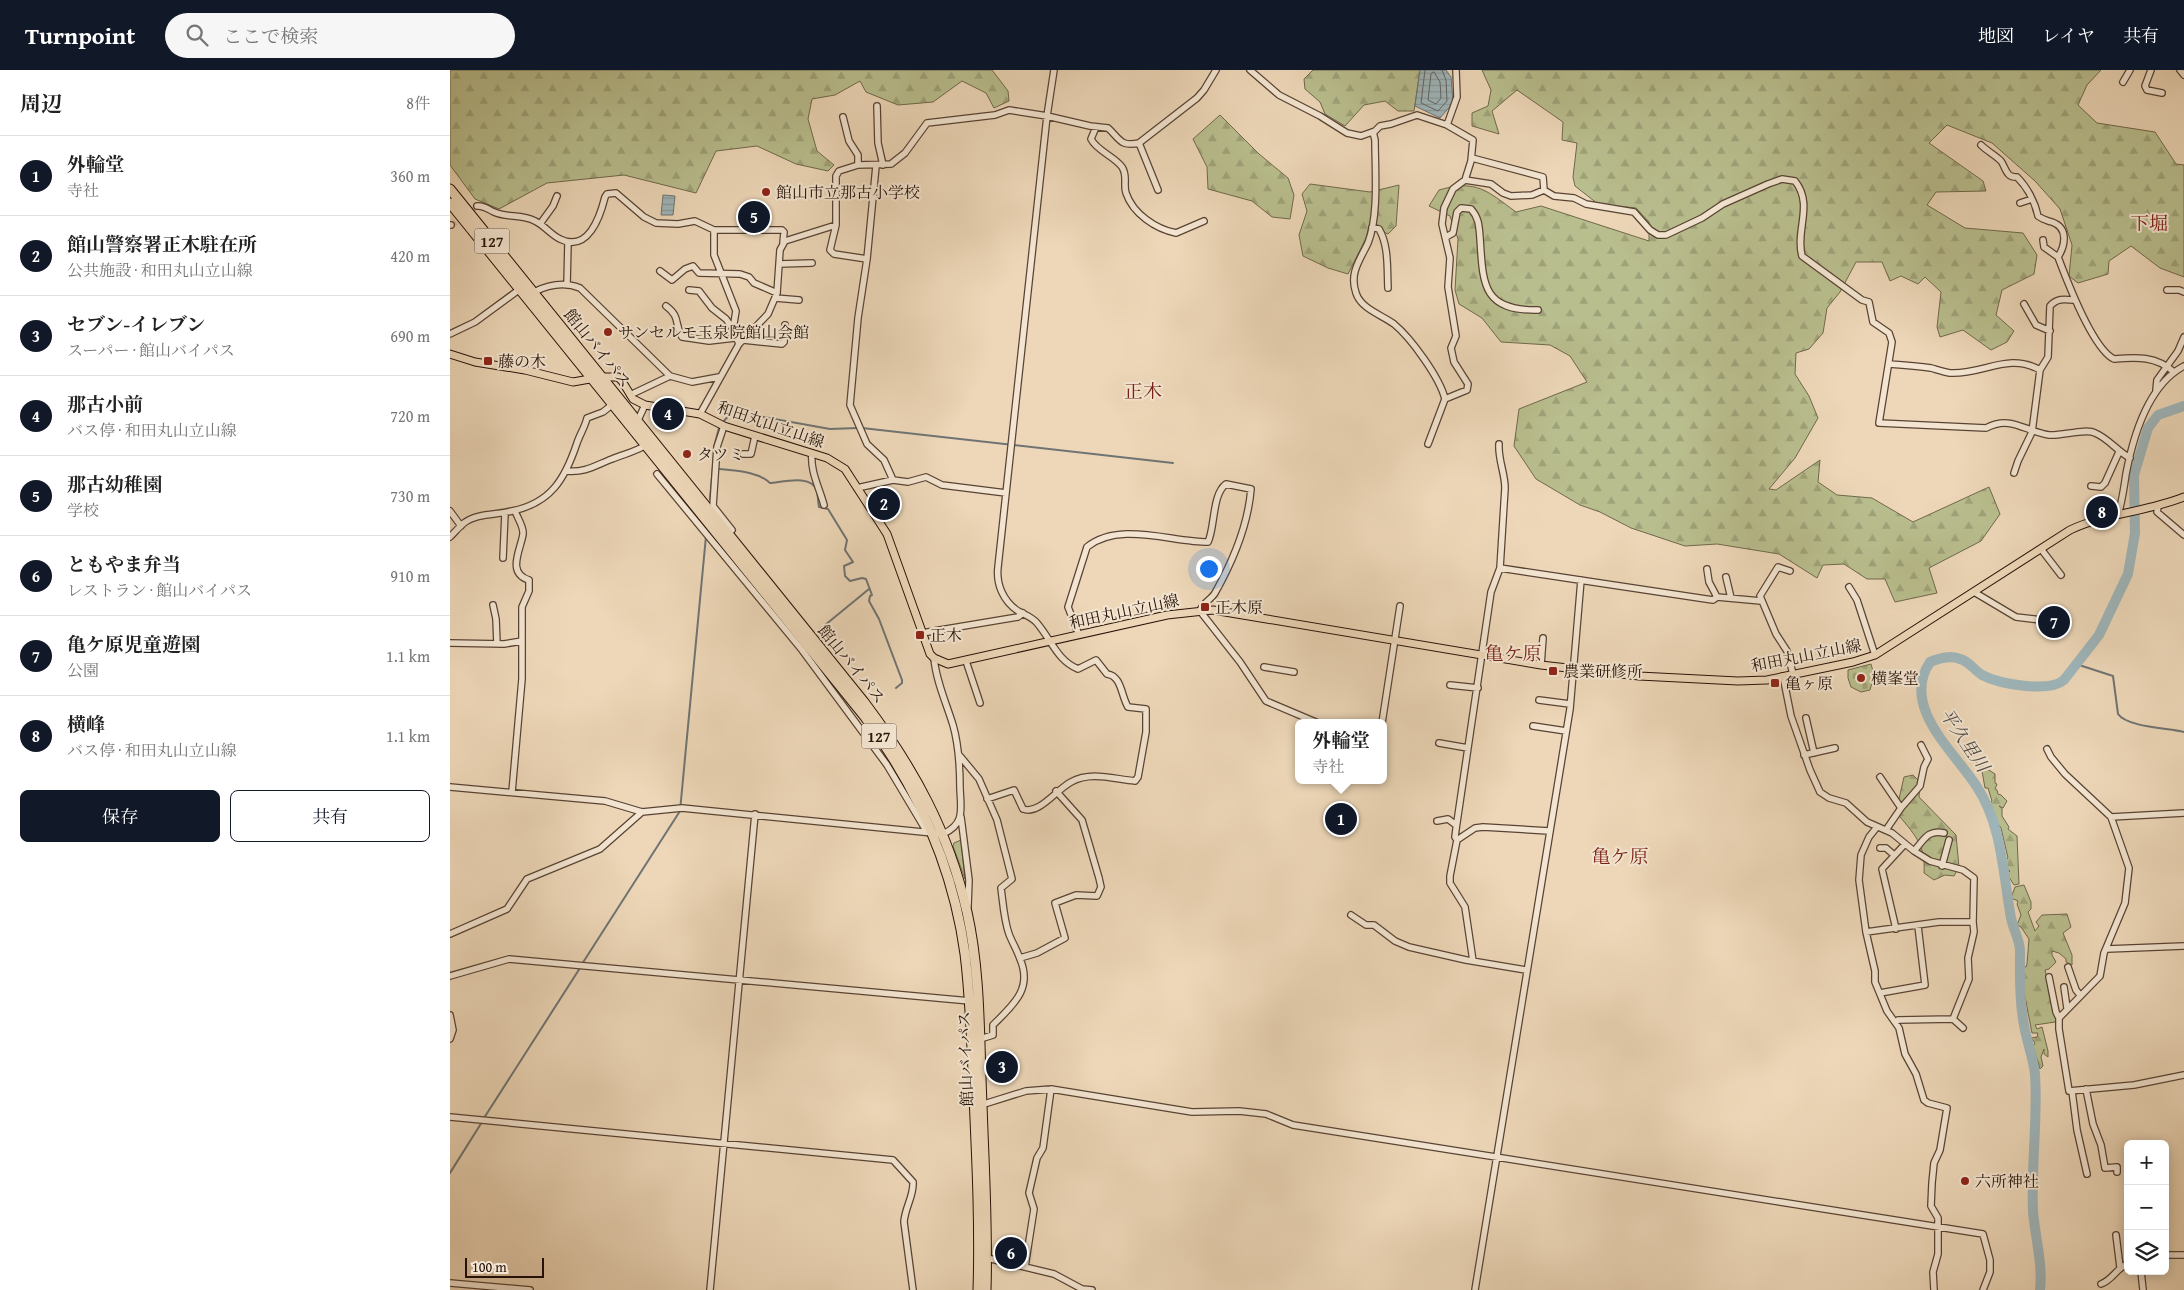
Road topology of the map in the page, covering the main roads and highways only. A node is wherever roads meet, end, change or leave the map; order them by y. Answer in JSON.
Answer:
{"nodes":[{"id":1,"x":450,"y":189,"type":"edge"},
{"id":2,"x":450,"y":203,"type":"edge"},
{"id":3,"x":450,"y":354,"type":"edge"},
{"id":4,"x":596,"y":378,"type":"junction"},
{"id":5,"x":2184,"y":497,"type":"edge"},
{"id":6,"x":978,"y":1104,"type":"junction"},
{"id":7,"x":978,"y":1290,"type":"edge"},
{"id":8,"x":986,"y":1290,"type":"edge"}],
"edges":[{"from":1,"to":4,"type":"highway","name":"館山バイパス","number":"127"},
{"from":2,"to":4,"type":"highway","name":"館山バイパス","number":"127"},
{"from":3,"to":4,"type":"main road","name":"和田丸山立山線"},
{"from":4,"to":5,"type":"main road","name":"和田丸山立山線"},
{"from":4,"to":6,"type":"highway","name":"館山バイパス","number":"127"},
{"from":4,"to":6,"type":"highway","name":"館山バイパス","number":"127"},
{"from":6,"to":7,"type":"highway","name":"館山バイパス","number":"127"},
{"from":6,"to":8,"type":"highway","name":"館山バイパス","number":"127"}]}
